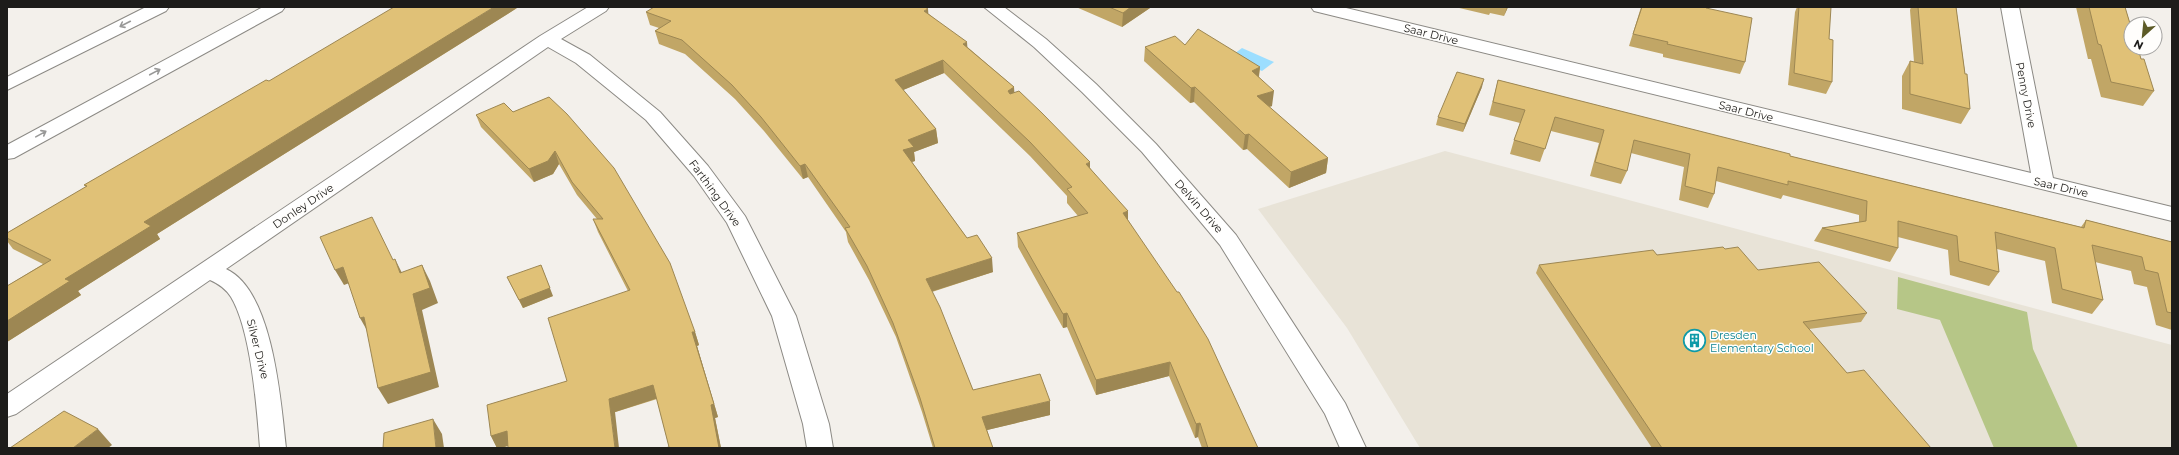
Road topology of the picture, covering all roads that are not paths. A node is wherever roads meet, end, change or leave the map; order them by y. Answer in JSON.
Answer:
{"nodes":[{"id":1,"x":160,"y":7,"type":"edge"},
{"id":2,"x":276,"y":7,"type":"edge"},
{"id":3,"x":600,"y":7,"type":"edge"},
{"id":4,"x":993,"y":7,"type":"edge"},
{"id":5,"x":1320,"y":7,"type":"edge"},
{"id":6,"x":2010,"y":7,"type":"edge"},
{"id":7,"x":546,"y":40,"type":"junction"},
{"id":8,"x":7,"y":84,"type":"edge"},
{"id":9,"x":7,"y":154,"type":"edge"},
{"id":10,"x":2043,"y":183,"type":"junction"},
{"id":11,"x":2172,"y":214,"type":"edge"},
{"id":12,"x":208,"y":270,"type":"junction"},
{"id":13,"x":7,"y":407,"type":"edge"},
{"id":14,"x":273,"y":448,"type":"edge"},
{"id":15,"x":820,"y":448,"type":"edge"},
{"id":16,"x":1353,"y":448,"type":"edge"}],
"edges":[{"from":1,"to":8,"type":"main road","one_way":true},
{"from":9,"to":2,"type":"main road","one_way":true},
{"from":3,"to":7,"type":"main road","name":"Donley Drive"},
{"from":4,"to":16,"type":"main road","name":"Delvin Drive"},
{"from":5,"to":10,"type":"main road","name":"Saar Drive"},
{"from":6,"to":10,"type":"main road","name":"Penny Drive"},
{"from":7,"to":12,"type":"main road","name":"Donley Drive"},
{"from":7,"to":15,"type":"main road","name":"Farthing Drive"},
{"from":10,"to":11,"type":"main road","name":"Saar Drive"},
{"from":12,"to":13,"type":"main road","name":"Donley Drive"},
{"from":12,"to":14,"type":"main road","name":"Silver Drive"}]}
